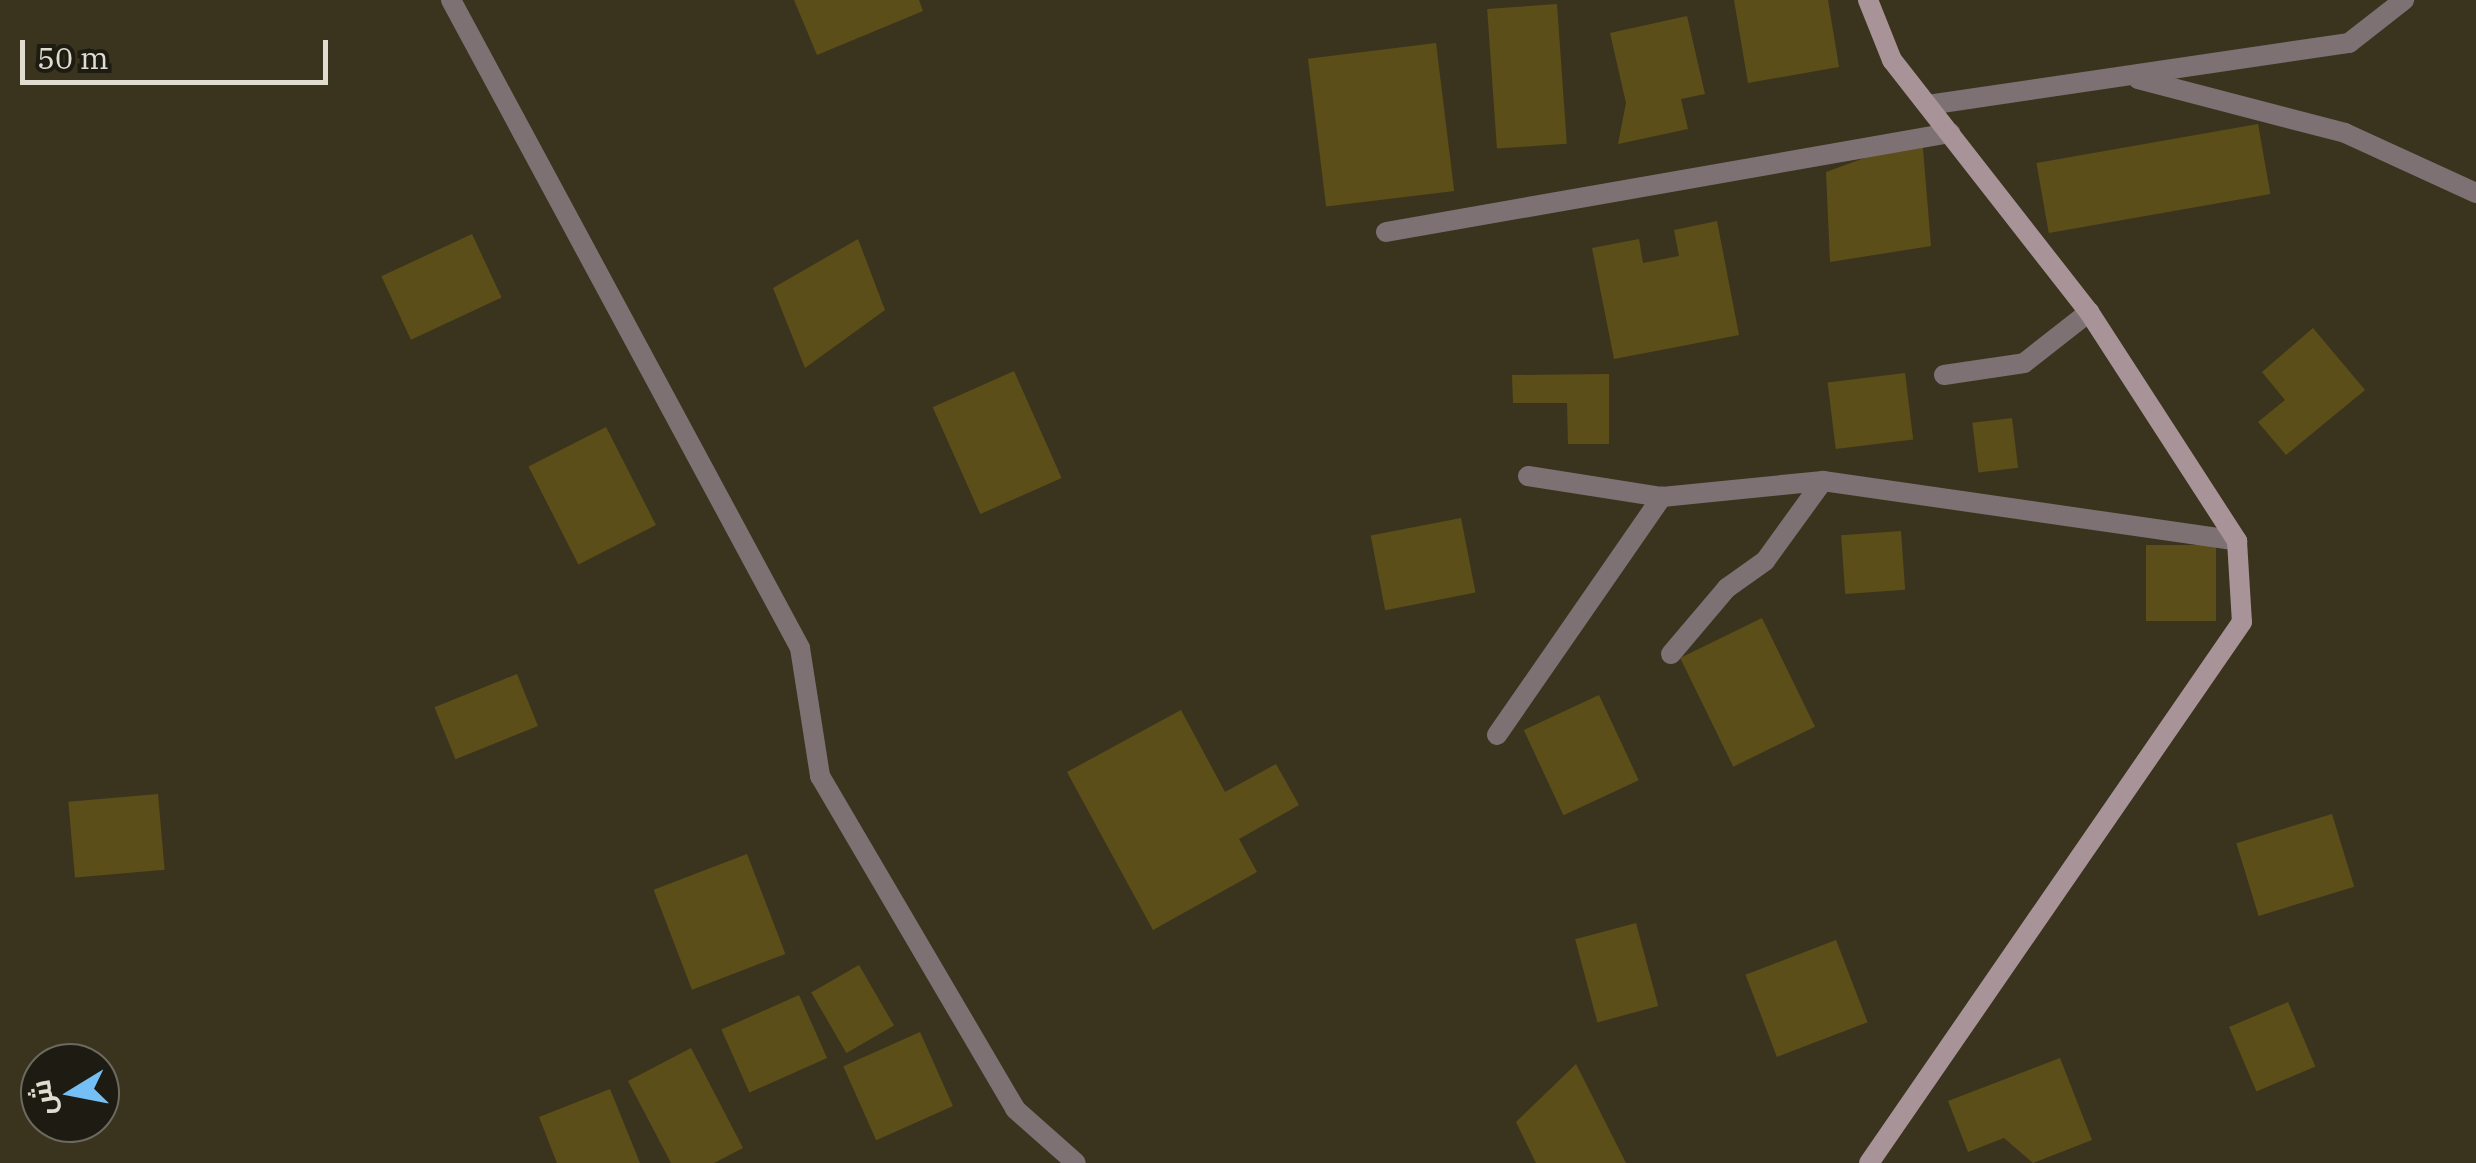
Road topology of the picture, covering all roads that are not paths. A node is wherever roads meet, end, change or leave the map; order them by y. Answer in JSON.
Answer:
{"nodes":[{"id":1,"x":451,"y":0,"type":"edge"},
{"id":2,"x":1868,"y":0,"type":"edge"},
{"id":3,"x":2404,"y":0,"type":"edge"},
{"id":4,"x":2126,"y":76,"type":"junction"},
{"id":5,"x":1928,"y":106,"type":"junction"},
{"id":6,"x":1950,"y":132,"type":"junction"},
{"id":7,"x":2476,"y":193,"type":"edge"},
{"id":8,"x":1386,"y":232,"type":"dead end"},
{"id":9,"x":2089,"y":312,"type":"junction"},
{"id":10,"x":1944,"y":375,"type":"dead end"},
{"id":11,"x":1528,"y":476,"type":"dead end"},
{"id":12,"x":1823,"y":481,"type":"junction"},
{"id":13,"x":1662,"y":497,"type":"junction"},
{"id":14,"x":2237,"y":541,"type":"junction"},
{"id":15,"x":1671,"y":654,"type":"dead end"},
{"id":16,"x":1497,"y":734,"type":"dead end"},
{"id":17,"x":1076,"y":1163,"type":"edge"},
{"id":18,"x":1868,"y":1163,"type":"edge"}],
"edges":[{"from":1,"to":17,"type":"street"},
{"from":2,"to":5,"type":"street"},
{"from":3,"to":4,"type":"street"},
{"from":4,"to":5,"type":"street"},
{"from":4,"to":7,"type":"street"},
{"from":5,"to":6,"type":"street"},
{"from":6,"to":8,"type":"street"},
{"from":6,"to":9,"type":"street"},
{"from":9,"to":10,"type":"street"},
{"from":9,"to":14,"type":"street"},
{"from":11,"to":13,"type":"street"},
{"from":12,"to":13,"type":"street"},
{"from":12,"to":14,"type":"street"},
{"from":12,"to":15,"type":"street"},
{"from":13,"to":16,"type":"street"},
{"from":14,"to":18,"type":"street"}]}
